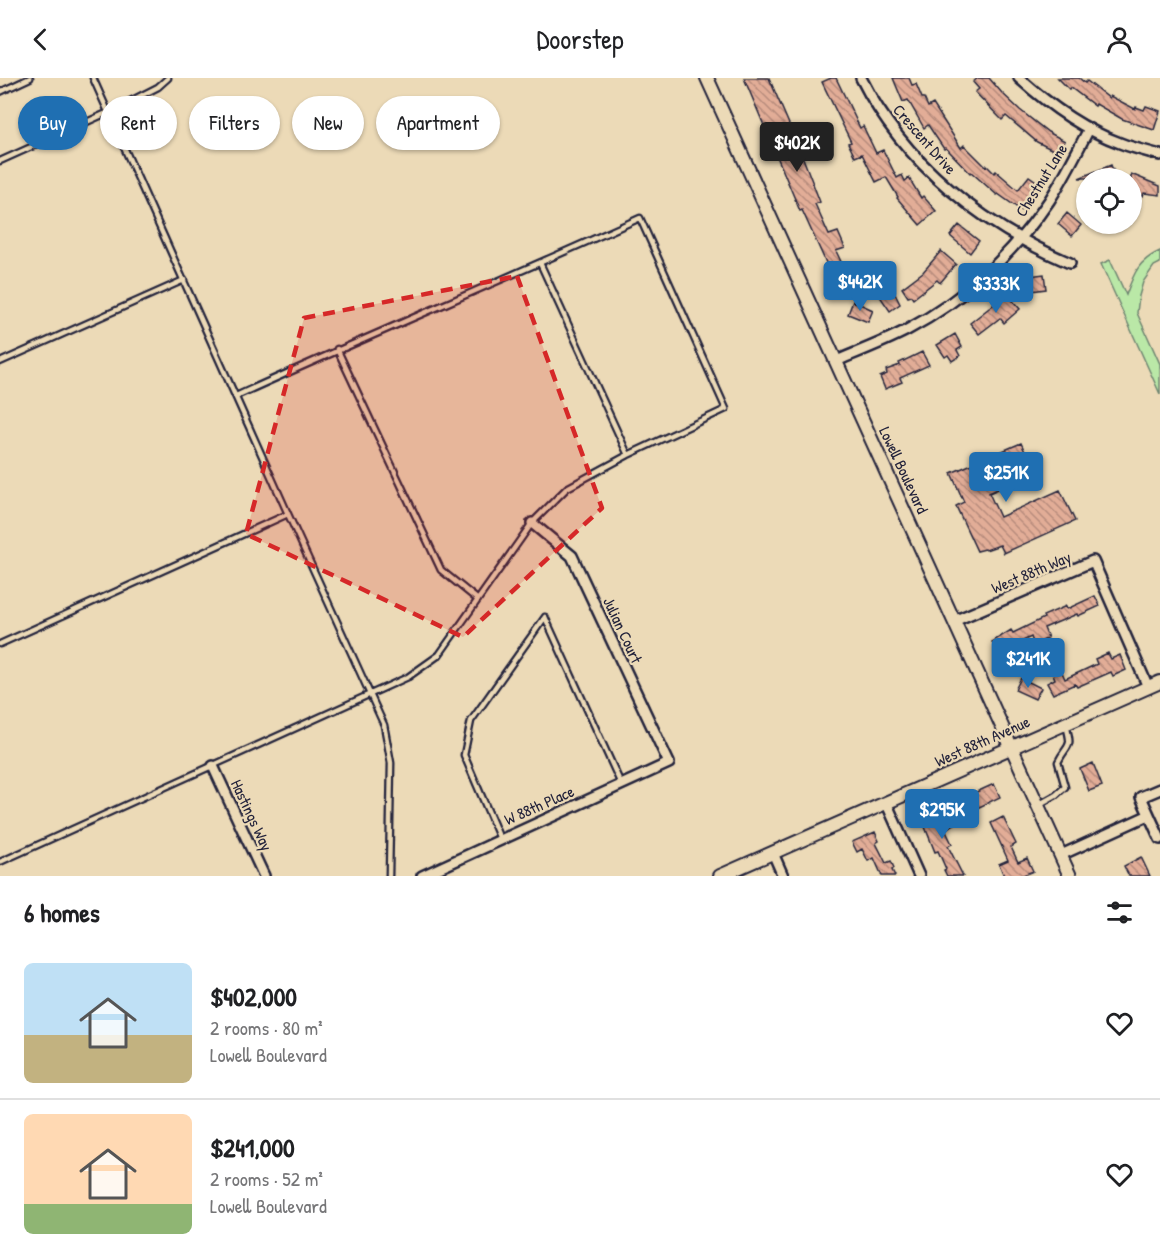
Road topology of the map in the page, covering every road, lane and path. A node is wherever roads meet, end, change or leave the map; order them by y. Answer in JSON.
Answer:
{"nodes":[{"id":1,"x":30,"y":78,"type":"edge"},
{"id":2,"x":93,"y":78,"type":"edge"},
{"id":3,"x":168,"y":78,"type":"edge"},
{"id":4,"x":708,"y":78,"type":"edge"},
{"id":5,"x":861,"y":78,"type":"edge"},
{"id":6,"x":1019,"y":78,"type":"edge"},
{"id":7,"x":0,"y":92,"type":"edge"},
{"id":8,"x":101,"y":96,"type":"edge"},
{"id":9,"x":140,"y":96,"type":"edge"},
{"id":10,"x":100,"y":116,"type":"edge"},
{"id":11,"x":1089,"y":129,"type":"junction"},
{"id":12,"x":126,"y":150,"type":"edge"},
{"id":13,"x":1160,"y":155,"type":"edge"},
{"id":14,"x":0,"y":161,"type":"edge"},
{"id":15,"x":1019,"y":239,"type":"junction"},
{"id":16,"x":540,"y":263,"type":"junction"},
{"id":17,"x":1070,"y":263,"type":"dead end"},
{"id":18,"x":184,"y":280,"type":"junction"},
{"id":19,"x":338,"y":349,"type":"junction"},
{"id":20,"x":836,"y":361,"type":"junction"},
{"id":21,"x":0,"y":362,"type":"edge"},
{"id":22,"x":236,"y":396,"type":"junction"},
{"id":23,"x":628,"y":455,"type":"junction"},
{"id":24,"x":288,"y":514,"type":"junction"},
{"id":25,"x":532,"y":524,"type":"junction"},
{"id":26,"x":478,"y":600,"type":"junction"},
{"id":27,"x":954,"y":621,"type":"junction"},
{"id":28,"x":0,"y":644,"type":"edge"},
{"id":29,"x":1160,"y":682,"type":"edge"},
{"id":30,"x":1148,"y":687,"type":"junction"},
{"id":31,"x":369,"y":695,"type":"junction"},
{"id":32,"x":1065,"y":723,"type":"junction"},
{"id":33,"x":1011,"y":746,"type":"junction"},
{"id":34,"x":669,"y":763,"type":"joint"},
{"id":35,"x":213,"y":766,"type":"junction"},
{"id":36,"x":621,"y":784,"type":"junction"},
{"id":37,"x":1160,"y":789,"type":"edge"},
{"id":38,"x":886,"y":802,"type":"junction"},
{"id":39,"x":1038,"y":805,"type":"junction"},
{"id":40,"x":1149,"y":815,"type":"junction"},
{"id":41,"x":500,"y":839,"type":"junction"},
{"id":42,"x":1160,"y":839,"type":"edge"},
{"id":43,"x":773,"y":853,"type":"junction"},
{"id":44,"x":1061,"y":855,"type":"junction"},
{"id":45,"x":0,"y":862,"type":"edge"},
{"id":46,"x":264,"y":876,"type":"edge"},
{"id":47,"x":389,"y":876,"type":"edge"},
{"id":48,"x":422,"y":876,"type":"edge"},
{"id":49,"x":720,"y":876,"type":"edge"},
{"id":50,"x":783,"y":876,"type":"edge"},
{"id":51,"x":919,"y":876,"type":"edge"},
{"id":52,"x":1070,"y":876,"type":"edge"}],
"edges":[{"from":1,"to":7,"type":"lane"},
{"from":2,"to":8,"type":"lane"},
{"from":3,"to":9,"type":"lane"},
{"from":4,"to":20,"type":"street","name":"Lowell Boulevard"},
{"from":5,"to":15,"type":"street","name":"Crescent Drive"},
{"from":6,"to":11,"type":"street"},
{"from":10,"to":14,"type":"lane"},
{"from":11,"to":13,"type":"street"},
{"from":11,"to":15,"type":"street","name":"Chestnut Lane"},
{"from":12,"to":18,"type":"lane"},
{"from":15,"to":17,"type":"street","name":"Crescent Drive"},
{"from":15,"to":20,"type":"street","name":"Chestnut Lane"},
{"from":16,"to":19,"type":"lane"},
{"from":16,"to":23,"type":"lane"},
{"from":16,"to":23,"type":"lane"},
{"from":18,"to":21,"type":"lane"},
{"from":18,"to":22,"type":"lane"},
{"from":19,"to":22,"type":"lane"},
{"from":19,"to":26,"type":"lane"},
{"from":20,"to":27,"type":"street","name":"Lowell Boulevard"},
{"from":22,"to":24,"type":"lane"},
{"from":23,"to":25,"type":"lane"},
{"from":24,"to":28,"type":"lane"},
{"from":24,"to":31,"type":"lane"},
{"from":25,"to":26,"type":"lane"},
{"from":25,"to":34,"type":"street","name":"Julian Court"},
{"from":26,"to":31,"type":"lane"},
{"from":27,"to":30,"type":"street","name":"West 88th Way"},
{"from":27,"to":33,"type":"street","name":"Lowell Boulevard"},
{"from":29,"to":30,"type":"street","name":"West 88th Avenue"},
{"from":30,"to":32,"type":"street","name":"West 88th Avenue"},
{"from":31,"to":35,"type":"lane"},
{"from":31,"to":47,"type":"lane"},
{"from":32,"to":33,"type":"street","name":"West 88th Avenue"},
{"from":32,"to":39,"type":"lane"},
{"from":33,"to":38,"type":"street","name":"West 88th Avenue"},
{"from":33,"to":39,"type":"street","name":"Lowell Boulevard"},
{"from":34,"to":36,"type":"street","name":"W 88th Place"},
{"from":35,"to":45,"type":"lane"},
{"from":35,"to":46,"type":"street","name":"Hastings Way"},
{"from":36,"to":41,"type":"street","name":"W 88th Place"},
{"from":36,"to":41,"type":"lane"},
{"from":37,"to":40,"type":"street"},
{"from":38,"to":43,"type":"street","name":"West 88th Avenue"},
{"from":38,"to":51,"type":"street"},
{"from":39,"to":44,"type":"street","name":"Lowell Boulevard"},
{"from":40,"to":42,"type":"street"},
{"from":40,"to":44,"type":"street"},
{"from":41,"to":48,"type":"street","name":"W 88th Place"},
{"from":43,"to":49,"type":"street","name":"West 88th Avenue"},
{"from":43,"to":50,"type":"street"},
{"from":44,"to":52,"type":"street","name":"Lowell Boulevard"}]}
